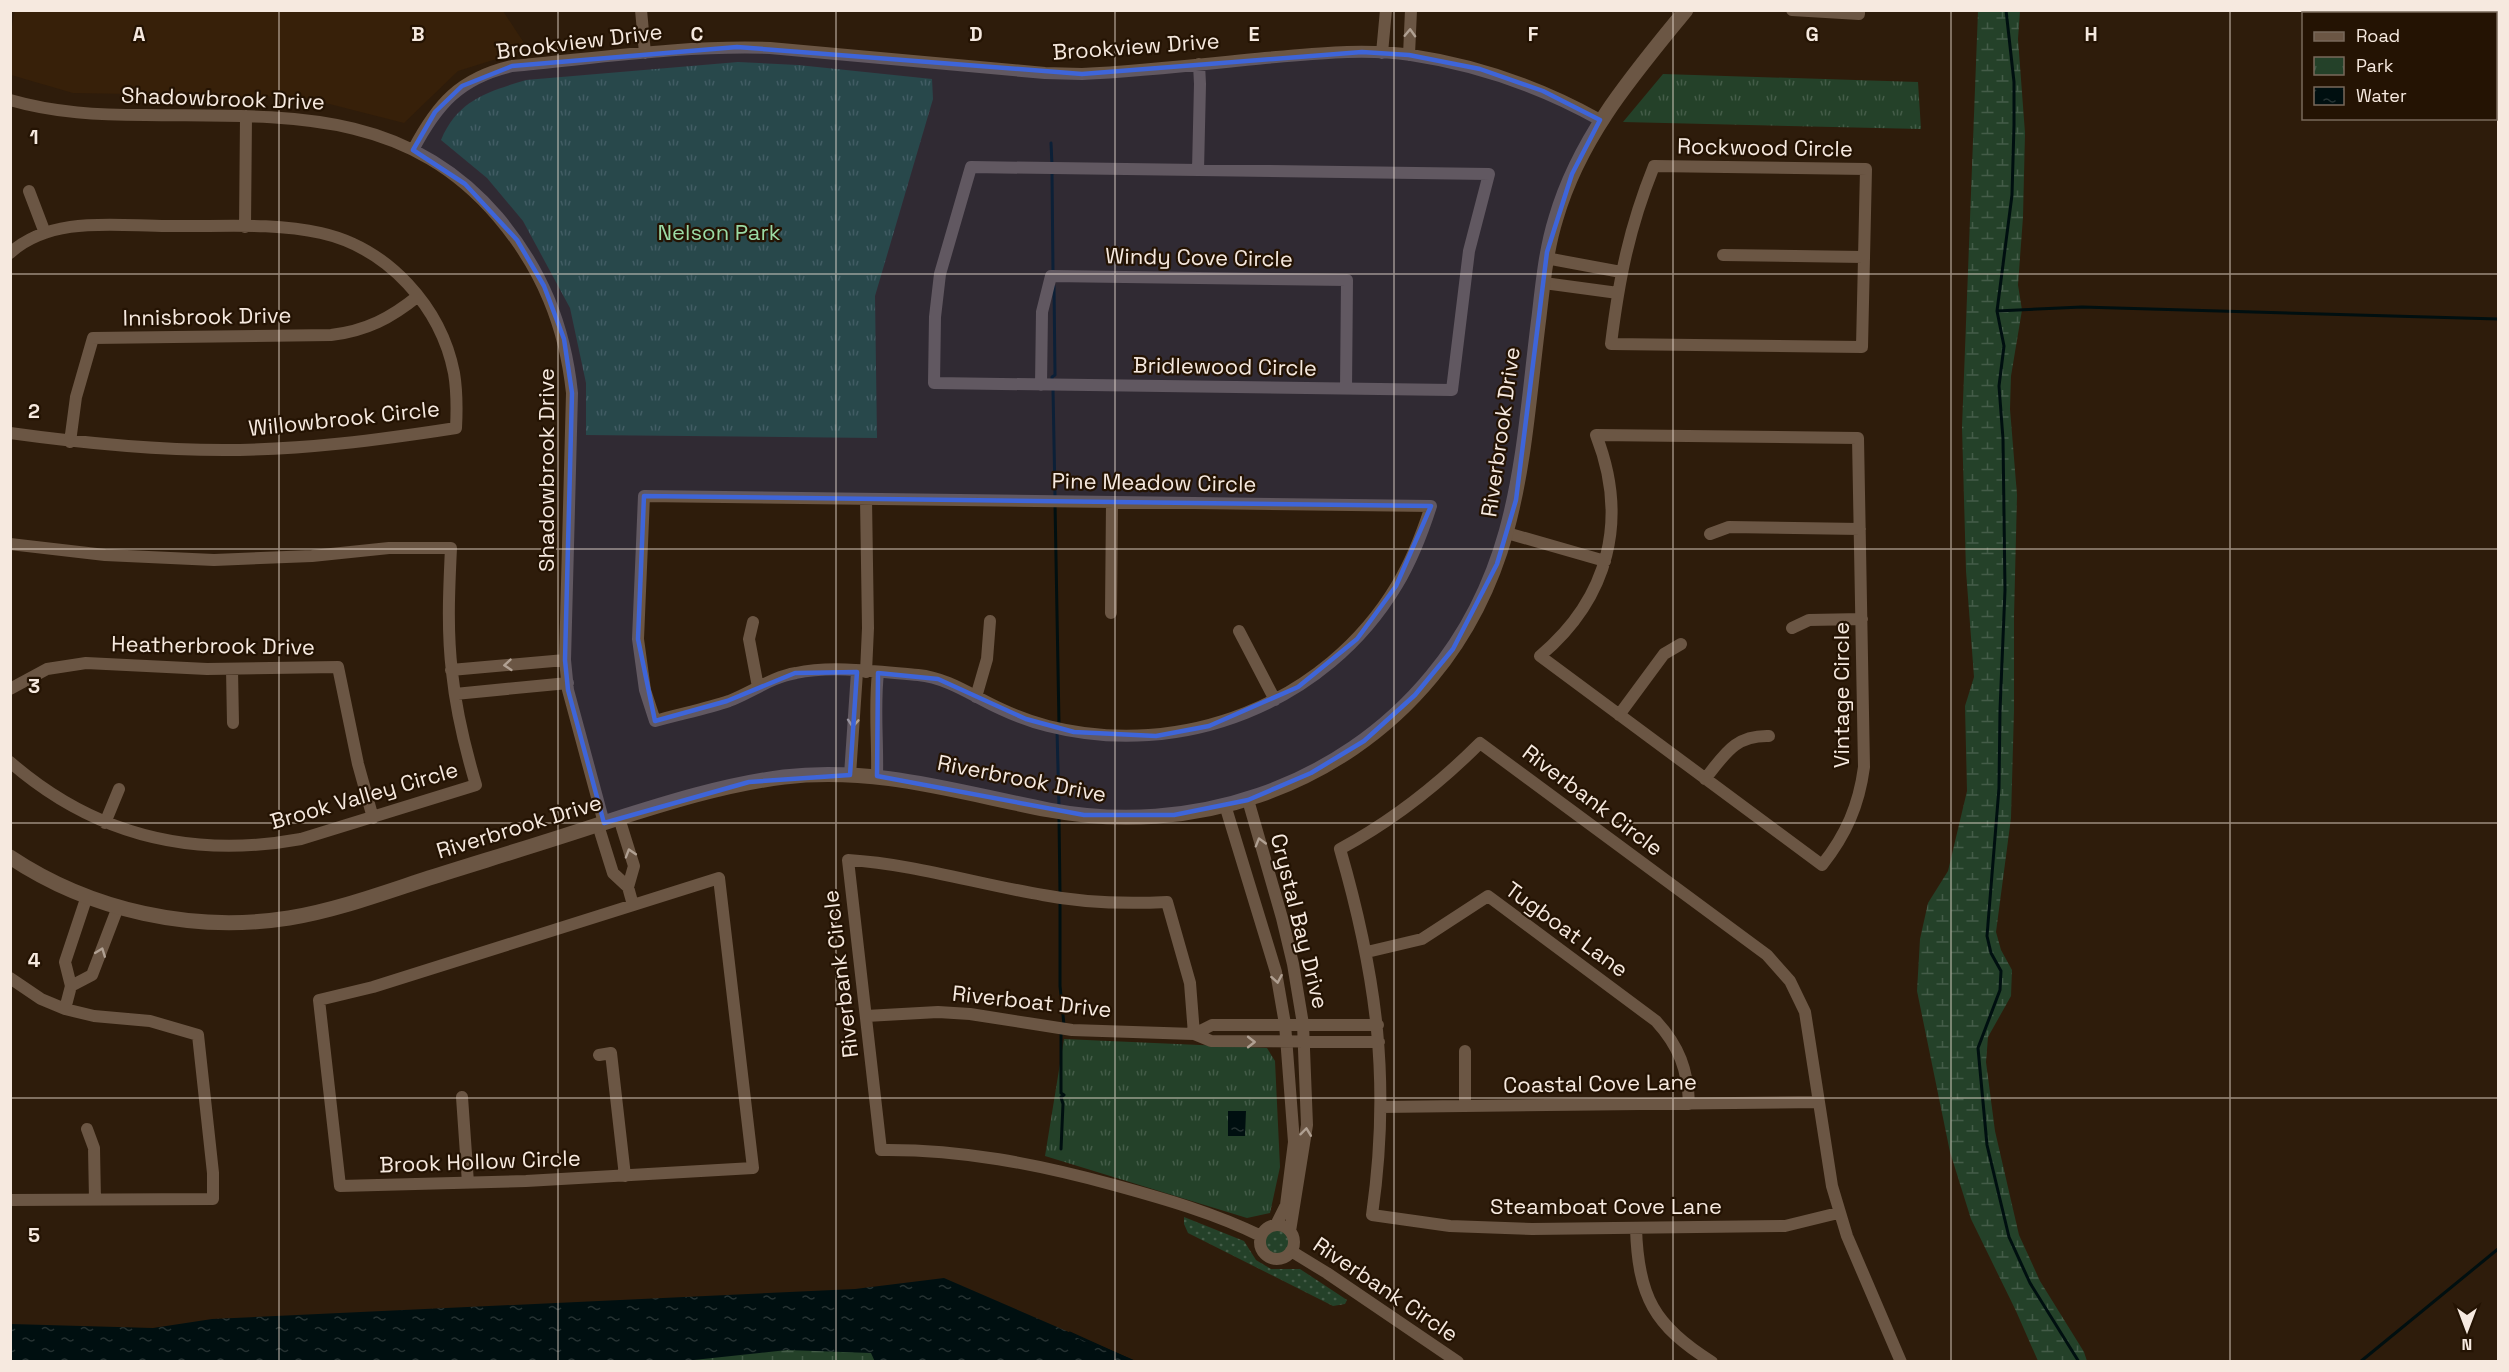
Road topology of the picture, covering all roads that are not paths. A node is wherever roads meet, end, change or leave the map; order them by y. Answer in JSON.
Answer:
{"nodes":[{"id":1,"x":641,"y":10,"type":"edge"},
{"id":2,"x":1386,"y":10,"type":"edge"},
{"id":3,"x":1411,"y":10,"type":"edge"},
{"id":4,"x":1686,"y":10,"type":"edge"},
{"id":5,"x":1792,"y":10,"type":"edge"},
{"id":6,"x":1859,"y":10,"type":"edge"},
{"id":7,"x":645,"y":53,"type":"junction"},
{"id":8,"x":1382,"y":53,"type":"junction"},
{"id":9,"x":1409,"y":55,"type":"junction"},
{"id":10,"x":1199,"y":64,"type":"junction"},
{"id":11,"x":10,"y":100,"type":"edge"},
{"id":12,"x":246,"y":116,"type":"junction"},
{"id":13,"x":1600,"y":120,"type":"junction"},
{"id":14,"x":412,"y":150,"type":"junction"},
{"id":15,"x":1198,"y":170,"type":"junction"},
{"id":16,"x":29,"y":191,"type":"dead end"},
{"id":17,"x":245,"y":227,"type":"junction"},
{"id":18,"x":45,"y":233,"type":"junction"},
{"id":19,"x":10,"y":253,"type":"edge"},
{"id":20,"x":1723,"y":255,"type":"dead end"},
{"id":21,"x":1864,"y":257,"type":"junction"},
{"id":22,"x":1546,"y":258,"type":"junction"},
{"id":23,"x":1597,"y":267,"type":"junction"},
{"id":24,"x":1621,"y":272,"type":"junction"},
{"id":25,"x":1544,"y":283,"type":"junction"},
{"id":26,"x":1592,"y":290,"type":"junction"},
{"id":27,"x":1618,"y":293,"type":"junction"},
{"id":28,"x":418,"y":296,"type":"junction"},
{"id":29,"x":1041,"y":385,"type":"junction"},
{"id":30,"x":1346,"y":389,"type":"junction"},
{"id":31,"x":10,"y":433,"type":"edge"},
{"id":32,"x":70,"y":442,"type":"junction"},
{"id":33,"x":866,"y":499,"type":"junction"},
{"id":34,"x":1112,"y":502,"type":"junction"},
{"id":35,"x":1860,"y":529,"type":"junction"},
{"id":36,"x":1508,"y":533,"type":"junction"},
{"id":37,"x":1710,"y":534,"type":"dead end"},
{"id":38,"x":10,"y":544,"type":"edge"},
{"id":39,"x":1605,"y":561,"type":"junction"},
{"id":40,"x":1111,"y":613,"type":"dead end"},
{"id":41,"x":1862,"y":619,"type":"junction"},
{"id":42,"x":990,"y":621,"type":"dead end"},
{"id":43,"x":753,"y":622,"type":"dead end"},
{"id":44,"x":1791,"y":628,"type":"dead end"},
{"id":45,"x":1239,"y":631,"type":"dead end"},
{"id":46,"x":1681,"y":644,"type":"dead end"},
{"id":47,"x":565,"y":660,"type":"junction"},
{"id":48,"x":232,"y":669,"type":"junction"},
{"id":49,"x":451,"y":670,"type":"junction"},
{"id":50,"x":867,"y":672,"type":"junction"},
{"id":51,"x":567,"y":683,"type":"junction"},
{"id":52,"x":758,"y":687,"type":"junction"},
{"id":53,"x":10,"y":689,"type":"edge"},
{"id":54,"x":454,"y":694,"type":"junction"},
{"id":55,"x":976,"y":697,"type":"junction"},
{"id":56,"x":1275,"y":700,"type":"junction"},
{"id":57,"x":855,"y":702,"type":"junction"},
{"id":58,"x":875,"y":704,"type":"junction"},
{"id":59,"x":1619,"y":715,"type":"junction"},
{"id":60,"x":233,"y":723,"type":"dead end"},
{"id":61,"x":1769,"y":736,"type":"dead end"},
{"id":62,"x":10,"y":762,"type":"edge"},
{"id":63,"x":850,"y":775,"type":"junction"},
{"id":64,"x":877,"y":776,"type":"junction"},
{"id":65,"x":1705,"y":779,"type":"junction"},
{"id":66,"x":119,"y":789,"type":"dead end"},
{"id":67,"x":1248,"y":800,"type":"junction"},
{"id":68,"x":1225,"y":806,"type":"junction"},
{"id":69,"x":373,"y":818,"type":"junction"},
{"id":70,"x":607,"y":822,"type":"junction"},
{"id":71,"x":105,"y":823,"type":"junction"},
{"id":72,"x":10,"y":857,"type":"edge"},
{"id":73,"x":628,"y":887,"type":"junction"},
{"id":74,"x":87,"y":896,"type":"junction"},
{"id":75,"x":633,"y":905,"type":"junction"},
{"id":76,"x":118,"y":907,"type":"junction"},
{"id":77,"x":1367,"y":952,"type":"junction"},
{"id":78,"x":10,"y":978,"type":"edge"},
{"id":79,"x":71,"y":986,"type":"junction"},
{"id":80,"x":65,"y":1009,"type":"junction"},
{"id":81,"x":866,"y":1016,"type":"junction"},
{"id":82,"x":1285,"y":1024,"type":"junction"},
{"id":83,"x":1303,"y":1024,"type":"junction"},
{"id":84,"x":1378,"y":1025,"type":"junction"},
{"id":85,"x":1194,"y":1034,"type":"junction"},
{"id":86,"x":1304,"y":1041,"type":"junction"},
{"id":87,"x":1379,"y":1041,"type":"junction"},
{"id":88,"x":1286,"y":1042,"type":"junction"},
{"id":89,"x":1465,"y":1051,"type":"dead end"},
{"id":90,"x":599,"y":1055,"type":"dead end"},
{"id":91,"x":462,"y":1097,"type":"dead end"},
{"id":92,"x":1819,"y":1102,"type":"junction"},
{"id":93,"x":1689,"y":1104,"type":"junction"},
{"id":94,"x":1465,"y":1106,"type":"junction"},
{"id":95,"x":1382,"y":1107,"type":"junction"},
{"id":96,"x":87,"y":1128,"type":"dead end"},
{"id":97,"x":625,"y":1176,"type":"junction"},
{"id":98,"x":468,"y":1183,"type":"junction"},
{"id":99,"x":10,"y":1200,"type":"edge"},
{"id":100,"x":95,"y":1200,"type":"junction"},
{"id":101,"x":1838,"y":1213,"type":"junction"},
{"id":102,"x":1372,"y":1215,"type":"joint"},
{"id":103,"x":1276,"y":1225,"type":"junction"},
{"id":104,"x":1636,"y":1228,"type":"junction"},
{"id":105,"x":1290,"y":1231,"type":"junction"},
{"id":106,"x":1261,"y":1236,"type":"junction"},
{"id":107,"x":1291,"y":1251,"type":"junction"},
{"id":108,"x":1458,"y":1362,"type":"edge"},
{"id":109,"x":1712,"y":1362,"type":"edge"},
{"id":110,"x":1902,"y":1362,"type":"edge"}],
"edges":[{"from":1,"to":7,"type":"street"},
{"from":2,"to":8,"type":"street"},
{"from":9,"to":3,"type":"street","one_way":true},
{"from":4,"to":13,"type":"street","name":"Riverbrook Drive"},
{"from":5,"to":6,"type":"street"},
{"from":7,"to":10,"type":"street","name":"Brookview Drive"},
{"from":7,"to":14,"type":"street","name":"Brookview Drive"},
{"from":8,"to":9,"type":"street","name":"Brookview Drive"},
{"from":8,"to":10,"type":"street","name":"Brookview Drive"},
{"from":9,"to":13,"type":"street","name":"Brookview Drive"},
{"from":10,"to":15,"type":"street"},
{"from":11,"to":12,"type":"street","name":"Shadowbrook Drive"},
{"from":12,"to":14,"type":"street","name":"Shadowbrook Drive"},
{"from":12,"to":17,"type":"street"},
{"from":13,"to":22,"type":"street","name":"Riverbrook Drive"},
{"from":14,"to":47,"type":"street","name":"Shadowbrook Drive"},
{"from":15,"to":29,"type":"street","name":"Bridlewood Circle"},
{"from":15,"to":30,"type":"street","name":"Bridlewood Circle"},
{"from":16,"to":18,"type":"street"},
{"from":17,"to":18,"type":"street","name":"Willowbrook Circle"},
{"from":17,"to":28,"type":"street","name":"Willowbrook Circle"},
{"from":18,"to":19,"type":"street","name":"Willowbrook Circle"},
{"from":20,"to":21,"type":"street"},
{"from":21,"to":24,"type":"street","name":"Rockwood Circle"},
{"from":21,"to":27,"type":"street","name":"Rockwood Circle"},
{"from":22,"to":23,"type":"street"},
{"from":22,"to":25,"type":"street","name":"Riverbrook Drive"},
{"from":23,"to":24,"type":"street"},
{"from":23,"to":26,"type":"street"},
{"from":24,"to":27,"type":"street","name":"Rockwood Circle"},
{"from":25,"to":26,"type":"street"},
{"from":25,"to":36,"type":"street","name":"Riverbrook Drive"},
{"from":26,"to":27,"type":"street"},
{"from":28,"to":32,"type":"street","name":"Innisbrook Drive"},
{"from":28,"to":32,"type":"street","name":"Willowbrook Circle"},
{"from":29,"to":30,"type":"street","name":"Bridlewood Circle"},
{"from":29,"to":30,"type":"street","name":"Windy Cove Circle"},
{"from":31,"to":32,"type":"street","name":"Willowbrook Circle"},
{"from":33,"to":34,"type":"street","name":"Pine Meadow Circle"},
{"from":33,"to":50,"type":"street"},
{"from":33,"to":52,"type":"street","name":"Pine Meadow Circle"},
{"from":34,"to":40,"type":"street"},
{"from":34,"to":56,"type":"street","name":"Pine Meadow Circle"},
{"from":35,"to":37,"type":"street"},
{"from":35,"to":39,"type":"street","name":"Vintage Circle"},
{"from":35,"to":41,"type":"street","name":"Vintage Circle"},
{"from":36,"to":39,"type":"street"},
{"from":36,"to":67,"type":"street","name":"Riverbrook Drive"},
{"from":38,"to":49,"type":"street","name":"Brook Valley Circle"},
{"from":39,"to":59,"type":"street","name":"Vintage Circle"},
{"from":41,"to":44,"type":"street"},
{"from":41,"to":65,"type":"street","name":"Vintage Circle"},
{"from":42,"to":55,"type":"street"},
{"from":43,"to":52,"type":"street"},
{"from":45,"to":56,"type":"street"},
{"from":46,"to":59,"type":"street"},
{"from":47,"to":49,"type":"street","one_way":true},
{"from":47,"to":51,"type":"street","name":"Shadowbrook Drive"},
{"from":48,"to":53,"type":"street","name":"Heatherbrook Drive"},
{"from":48,"to":60,"type":"street"},
{"from":48,"to":69,"type":"street","name":"Heatherbrook Drive"},
{"from":49,"to":54,"type":"street","name":"Brook Valley Circle"},
{"from":50,"to":52,"type":"street","name":"Pine Meadow Circle"},
{"from":50,"to":55,"type":"street","name":"Pine Meadow Circle"},
{"from":50,"to":57,"type":"street"},
{"from":50,"to":58,"type":"street"},
{"from":51,"to":54,"type":"street"},
{"from":51,"to":70,"type":"street","name":"Shadowbrook Drive"},
{"from":54,"to":69,"type":"street","name":"Brook Valley Circle"},
{"from":55,"to":56,"type":"street","name":"Pine Meadow Circle"},
{"from":57,"to":58,"type":"street"},
{"from":57,"to":63,"type":"street","one_way":true},
{"from":58,"to":64,"type":"street"},
{"from":59,"to":65,"type":"street","name":"Vintage Circle"},
{"from":61,"to":65,"type":"street"},
{"from":62,"to":71,"type":"street","name":"Brook Valley Circle"},
{"from":63,"to":64,"type":"street","name":"Riverbrook Drive"},
{"from":63,"to":70,"type":"street","name":"Riverbrook Drive"},
{"from":64,"to":68,"type":"street","name":"Riverbrook Drive"},
{"from":66,"to":71,"type":"street"},
{"from":67,"to":68,"type":"street","name":"Riverbrook Drive"},
{"from":83,"to":67,"type":"street","name":"Crystal Bay Drive","one_way":true},
{"from":68,"to":82,"type":"street","name":"Crystal Bay Drive","one_way":true},
{"from":69,"to":71,"type":"street","name":"Brook Valley Circle"},
{"from":70,"to":73,"type":"street"},
{"from":73,"to":70,"type":"street","one_way":true},
{"from":70,"to":76,"type":"street","name":"Riverbrook Drive"},
{"from":72,"to":74,"type":"street","name":"Riverbrook Drive"},
{"from":73,"to":75,"type":"street"},
{"from":74,"to":76,"type":"street","name":"Riverbrook Drive"},
{"from":74,"to":79,"type":"street"},
{"from":75,"to":97,"type":"street","name":"Brook Hollow Circle"},
{"from":75,"to":98,"type":"street","name":"Brook Hollow Circle"},
{"from":79,"to":76,"type":"street","one_way":true},
{"from":77,"to":84,"type":"street","name":"Riverbank Circle"},
{"from":77,"to":92,"type":"street","name":"Riverbank Circle"},
{"from":77,"to":93,"type":"street","name":"Tugboat Lane"},
{"from":78,"to":80,"type":"street"},
{"from":79,"to":80,"type":"street"},
{"from":80,"to":100,"type":"street"},
{"from":81,"to":85,"type":"street","name":"Riverboat Drive"},
{"from":81,"to":85,"type":"street","name":"Riverbank Circle"},
{"from":81,"to":106,"type":"street","name":"Riverbank Circle"},
{"from":82,"to":83,"type":"street"},
{"from":82,"to":85,"type":"street"},
{"from":82,"to":88,"type":"street","name":"Crystal Bay Drive"},
{"from":83,"to":84,"type":"street"},
{"from":83,"to":86,"type":"street","name":"Crystal Bay Drive"},
{"from":84,"to":87,"type":"street","name":"Riverbank Circle"},
{"from":85,"to":88,"type":"street","one_way":true},
{"from":86,"to":87,"type":"street"},
{"from":86,"to":88,"type":"street"},
{"from":105,"to":86,"type":"street","name":"Crystal Bay Drive","one_way":true},
{"from":87,"to":95,"type":"street","name":"Riverbank Circle"},
{"from":88,"to":103,"type":"street","name":"Crystal Bay Drive"},
{"from":89,"to":94,"type":"street"},
{"from":90,"to":97,"type":"street"},
{"from":91,"to":98,"type":"street"},
{"from":92,"to":93,"type":"street","name":"Coastal Cove Lane"},
{"from":92,"to":101,"type":"street","name":"Riverbank Circle"},
{"from":93,"to":94,"type":"street","name":"Coastal Cove Lane"},
{"from":94,"to":95,"type":"street","name":"Coastal Cove Lane"},
{"from":95,"to":102,"type":"street","name":"Riverbank Circle"},
{"from":96,"to":100,"type":"street"},
{"from":97,"to":98,"type":"street","name":"Brook Hollow Circle"},
{"from":99,"to":100,"type":"street"},
{"from":101,"to":104,"type":"street","name":"Steamboat Cove Lane"},
{"from":101,"to":110,"type":"street","name":"Riverbank Circle"},
{"from":102,"to":104,"type":"street","name":"Steamboat Cove Lane"},
{"from":103,"to":105,"type":"street"},
{"from":103,"to":106,"type":"street"},
{"from":104,"to":109,"type":"street"},
{"from":105,"to":107,"type":"street"},
{"from":106,"to":107,"type":"street"},
{"from":107,"to":108,"type":"street","name":"Riverbank Circle"}]}
